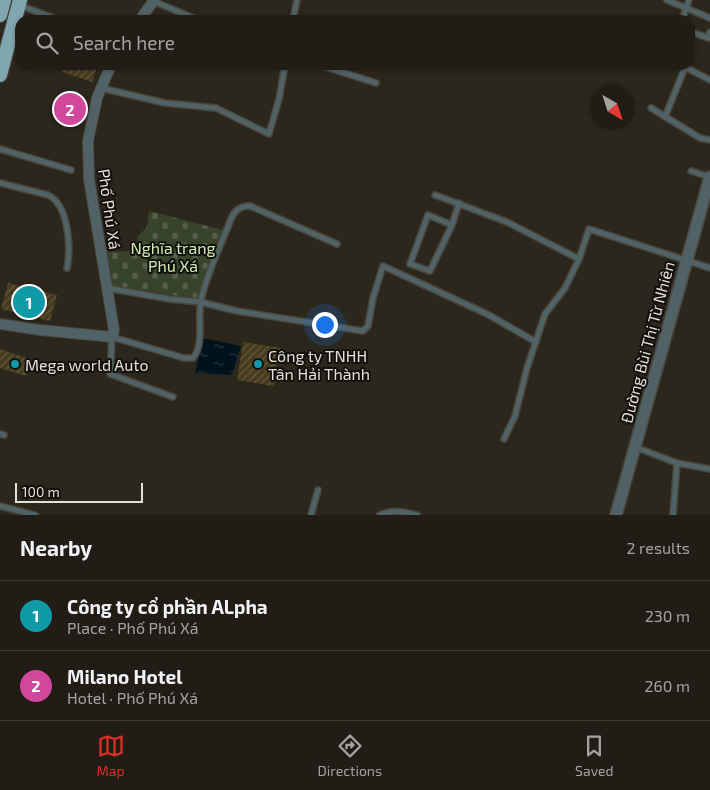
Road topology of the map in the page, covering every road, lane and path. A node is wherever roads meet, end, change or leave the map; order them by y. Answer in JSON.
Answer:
{"nodes":[{"id":1,"x":4,"y":0,"type":"edge"},
{"id":2,"x":153,"y":0,"type":"edge"},
{"id":3,"x":297,"y":0,"type":"edge"},
{"id":4,"x":667,"y":0,"type":"edge"},
{"id":5,"x":689,"y":0,"type":"edge"},
{"id":6,"x":19,"y":2,"type":"edge"},
{"id":7,"x":686,"y":8,"type":"junction"},
{"id":8,"x":0,"y":15,"type":"edge"},
{"id":9,"x":16,"y":15,"type":"edge"},
{"id":10,"x":48,"y":15,"type":"edge"},
{"id":11,"x":143,"y":15,"type":"edge"},
{"id":12,"x":187,"y":15,"type":"edge"},
{"id":13,"x":295,"y":15,"type":"edge"},
{"id":14,"x":684,"y":15,"type":"edge"},
{"id":15,"x":15,"y":17,"type":"edge"},
{"id":16,"x":710,"y":18,"type":"edge"},
{"id":17,"x":695,"y":33,"type":"edge"},
{"id":18,"x":709,"y":36,"type":"edge"},
{"id":19,"x":109,"y":70,"type":"edge"},
{"id":20,"x":284,"y":70,"type":"edge"},
{"id":21,"x":336,"y":70,"type":"edge"},
{"id":22,"x":683,"y":70,"type":"edge"},
{"id":23,"x":691,"y":70,"type":"edge"},
{"id":24,"x":0,"y":75,"type":"edge"},
{"id":25,"x":710,"y":80,"type":"edge"},
{"id":26,"x":376,"y":83,"type":"dead end"},
{"id":27,"x":101,"y":88,"type":"junction"},
{"id":28,"x":651,"y":108,"type":"dead end"},
{"id":29,"x":665,"y":117,"type":"junction"},
{"id":30,"x":710,"y":140,"type":"edge"},
{"id":31,"x":0,"y":150,"type":"edge"},
{"id":32,"x":71,"y":170,"type":"dead end"},
{"id":33,"x":691,"y":171,"type":"dead end"},
{"id":34,"x":709,"y":181,"type":"edge"},
{"id":35,"x":0,"y":183,"type":"edge"},
{"id":36,"x":435,"y":195,"type":"dead end"},
{"id":37,"x":459,"y":203,"type":"junction"},
{"id":38,"x":452,"y":225,"type":"junction"},
{"id":39,"x":337,"y":244,"type":"dead end"},
{"id":40,"x":579,"y":260,"type":"junction"},
{"id":41,"x":686,"y":261,"type":"junction"},
{"id":42,"x":66,"y":268,"type":"dead end"},
{"id":43,"x":710,"y":268,"type":"edge"},
{"id":44,"x":107,"y":288,"type":"junction"},
{"id":45,"x":200,"y":302,"type":"junction"},
{"id":46,"x":0,"y":324,"type":"edge"},
{"id":47,"x":112,"y":337,"type":"junction"},
{"id":48,"x":536,"y":342,"type":"junction"},
{"id":49,"x":173,"y":397,"type":"dead end"},
{"id":50,"x":504,"y":439,"type":"dead end"},
{"id":51,"x":635,"y":447,"type":"junction"},
{"id":52,"x":677,"y":463,"type":"junction"},
{"id":53,"x":710,"y":469,"type":"edge"},
{"id":54,"x":318,"y":490,"type":"dead end"},
{"id":55,"x":0,"y":506,"type":"edge"},
{"id":56,"x":35,"y":515,"type":"edge"},
{"id":57,"x":311,"y":515,"type":"edge"},
{"id":58,"x":380,"y":515,"type":"edge"},
{"id":59,"x":417,"y":515,"type":"edge"},
{"id":60,"x":616,"y":515,"type":"edge"},
{"id":61,"x":673,"y":515,"type":"edge"}],
"edges":[{"from":1,"to":8,"type":"highway"},
{"from":2,"to":11,"type":"street"},
{"from":2,"to":12,"type":"lane"},
{"from":3,"to":13,"type":"lane"},
{"from":4,"to":7,"type":"lane"},
{"from":5,"to":7,"type":"lane"},
{"from":6,"to":9,"type":"highway"},
{"from":6,"to":10,"type":"lane"},
{"from":7,"to":14,"type":"lane"},
{"from":7,"to":16,"type":"lane"},
{"from":15,"to":24,"type":"highway"},
{"from":17,"to":18,"type":"lane"},
{"from":19,"to":27,"type":"street","name":"Phố Phú Xá"},
{"from":20,"to":27,"type":"lane"},
{"from":21,"to":26,"type":"lane"},
{"from":22,"to":29,"type":"lane"},
{"from":23,"to":25,"type":"lane"},
{"from":27,"to":44,"type":"street","name":"Phố Phú Xá"},
{"from":28,"to":29,"type":"lane"},
{"from":29,"to":30,"type":"lane"},
{"from":31,"to":32,"type":"lane"},
{"from":33,"to":34,"type":"lane"},
{"from":34,"to":41,"type":"street","name":"Đường Bùi Thị Từ Nhiên"},
{"from":35,"to":42,"type":"lane"},
{"from":36,"to":37,"type":"lane"},
{"from":37,"to":38,"type":"lane"},
{"from":37,"to":40,"type":"lane"},
{"from":38,"to":38,"type":"lane"},
{"from":39,"to":45,"type":"lane"},
{"from":40,"to":41,"type":"lane"},
{"from":40,"to":48,"type":"lane"},
{"from":41,"to":43,"type":"lane"},
{"from":41,"to":51,"type":"street","name":"Đường Bùi Thị Từ Nhiên"},
{"from":44,"to":45,"type":"lane"},
{"from":44,"to":47,"type":"street","name":"Phố Phú Xá"},
{"from":45,"to":47,"type":"lane"},
{"from":45,"to":48,"type":"lane"},
{"from":46,"to":47,"type":"street"},
{"from":47,"to":49,"type":"lane"},
{"from":48,"to":50,"type":"lane"},
{"from":51,"to":52,"type":"lane"},
{"from":51,"to":60,"type":"street","name":"Đường Bùi Thị Từ Nhiên"},
{"from":52,"to":53,"type":"lane"},
{"from":52,"to":61,"type":"lane"},
{"from":54,"to":57,"type":"lane"},
{"from":55,"to":56,"type":"lane"},
{"from":58,"to":59,"type":"lane"}]}
